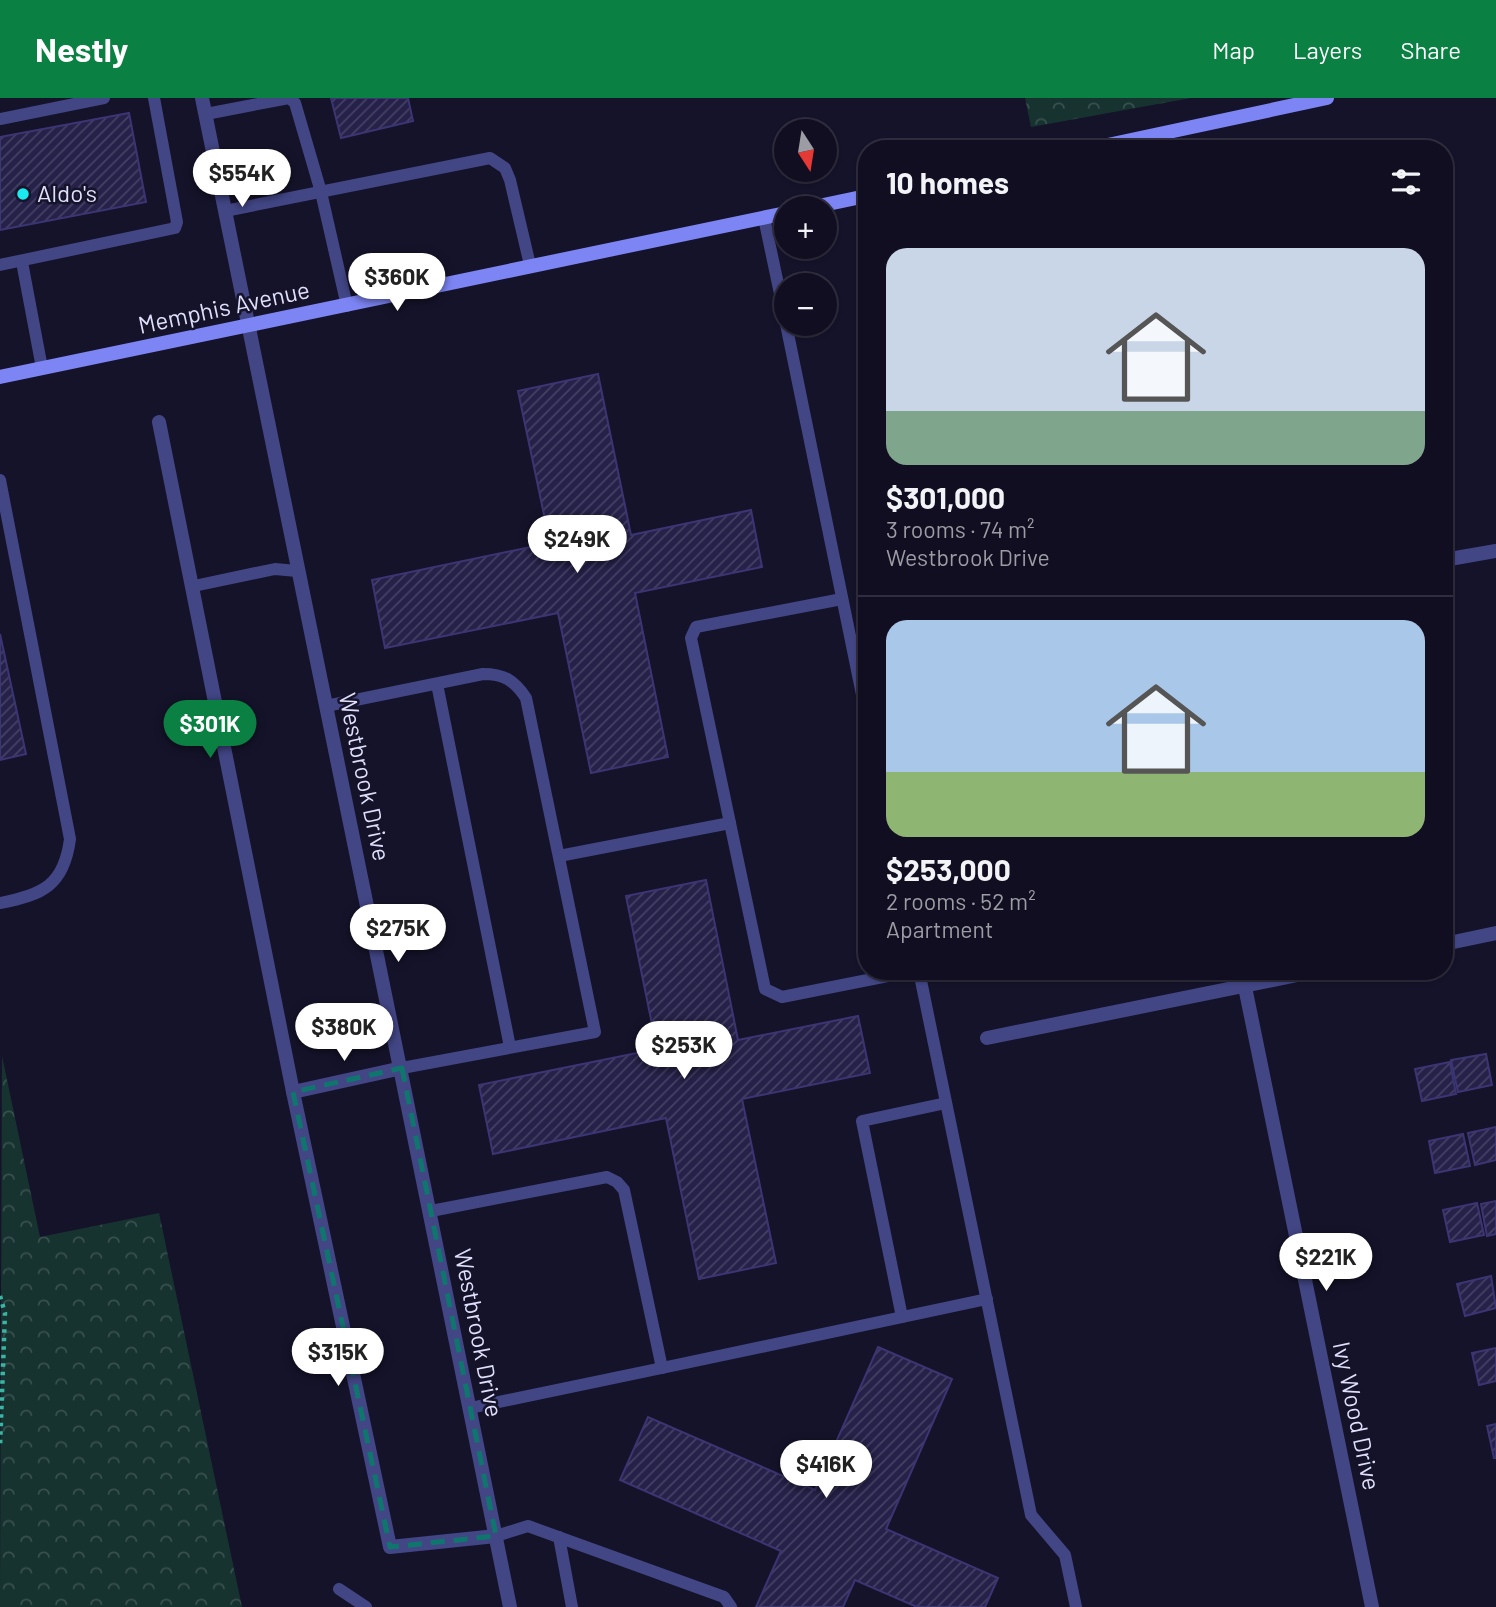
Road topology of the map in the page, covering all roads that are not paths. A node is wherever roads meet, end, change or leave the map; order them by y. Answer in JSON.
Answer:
{"nodes":[{"id":1,"x":104,"y":98,"type":"edge"},
{"id":2,"x":154,"y":98,"type":"edge"},
{"id":3,"x":202,"y":98,"type":"edge"},
{"id":4,"x":1327,"y":98,"type":"edge"},
{"id":5,"x":205,"y":114,"type":"junction"},
{"id":6,"x":0,"y":119,"type":"edge"},
{"id":7,"x":1130,"y":140,"type":"edge"},
{"id":8,"x":321,"y":192,"type":"junction"},
{"id":9,"x":858,"y":198,"type":"edge"},
{"id":10,"x":837,"y":202,"type":"edge"},
{"id":11,"x":225,"y":211,"type":"junction"},
{"id":12,"x":774,"y":216,"type":"edge"},
{"id":13,"x":764,"y":218,"type":"junction"},
{"id":14,"x":22,"y":262,"type":"junction"},
{"id":15,"x":0,"y":265,"type":"edge"},
{"id":16,"x":530,"y":265,"type":"junction"},
{"id":17,"x":776,"y":273,"type":"edge"},
{"id":18,"x":347,"y":306,"type":"junction"},
{"id":19,"x":248,"y":327,"type":"junction"},
{"id":20,"x":789,"y":336,"type":"edge"},
{"id":21,"x":42,"y":368,"type":"junction"},
{"id":22,"x":0,"y":377,"type":"edge"},
{"id":23,"x":159,"y":422,"type":"dead end"},
{"id":24,"x":0,"y":480,"type":"edge"},
{"id":25,"x":1496,"y":551,"type":"edge"},
{"id":26,"x":1453,"y":558,"type":"edge"},
{"id":27,"x":297,"y":571,"type":"junction"},
{"id":28,"x":194,"y":586,"type":"junction"},
{"id":29,"x":842,"y":599,"type":"junction"},
{"id":30,"x":858,"y":676,"type":"edge"},
{"id":31,"x":437,"y":684,"type":"junction"},
{"id":32,"x":326,"y":706,"type":"junction"},
{"id":33,"x":730,"y":823,"type":"junction"},
{"id":34,"x":559,"y":856,"type":"junction"},
{"id":35,"x":0,"y":903,"type":"edge"},
{"id":36,"x":1496,"y":933,"type":"edge"},
{"id":37,"x":1453,"y":942,"type":"edge"},
{"id":38,"x":868,"y":980,"type":"edge"},
{"id":39,"x":921,"y":980,"type":"edge"},
{"id":40,"x":1274,"y":980,"type":"edge"},
{"id":41,"x":1245,"y":986,"type":"junction"},
{"id":42,"x":987,"y":1038,"type":"dead end"},
{"id":43,"x":510,"y":1047,"type":"junction"},
{"id":44,"x":402,"y":1068,"type":"junction"},
{"id":45,"x":293,"y":1092,"type":"junction"},
{"id":46,"x":946,"y":1103,"type":"junction"},
{"id":47,"x":430,"y":1211,"type":"junction"},
{"id":48,"x":987,"y":1299,"type":"junction"},
{"id":49,"x":902,"y":1317,"type":"junction"},
{"id":50,"x":662,"y":1368,"type":"junction"},
{"id":51,"x":470,"y":1408,"type":"junction"},
{"id":52,"x":496,"y":1536,"type":"junction"},
{"id":53,"x":559,"y":1537,"type":"junction"},
{"id":54,"x":339,"y":1589,"type":"dead end"},
{"id":55,"x":366,"y":1607,"type":"edge"},
{"id":56,"x":510,"y":1607,"type":"edge"},
{"id":57,"x":572,"y":1607,"type":"edge"},
{"id":58,"x":731,"y":1607,"type":"edge"},
{"id":59,"x":1076,"y":1607,"type":"edge"},
{"id":60,"x":1372,"y":1607,"type":"edge"}],
"edges":[{"from":1,"to":6,"type":"lane"},
{"from":2,"to":14,"type":"lane"},
{"from":3,"to":5,"type":"street","name":"Westbrook Drive"},
{"from":4,"to":7,"type":"main road"},
{"from":5,"to":8,"type":"lane"},
{"from":5,"to":11,"type":"street","name":"Westbrook Drive"},
{"from":8,"to":11,"type":"lane"},
{"from":8,"to":16,"type":"lane"},
{"from":8,"to":18,"type":"lane"},
{"from":9,"to":10,"type":"main road"},
{"from":11,"to":19,"type":"street","name":"Westbrook Drive"},
{"from":12,"to":13,"type":"main road","name":"Memphis Avenue"},
{"from":13,"to":16,"type":"main road","name":"Memphis Avenue"},
{"from":13,"to":17,"type":"lane"},
{"from":14,"to":15,"type":"lane"},
{"from":14,"to":21,"type":"lane"},
{"from":16,"to":18,"type":"main road","name":"Memphis Avenue"},
{"from":18,"to":19,"type":"main road","name":"Memphis Avenue"},
{"from":19,"to":21,"type":"main road","name":"Memphis Avenue"},
{"from":19,"to":27,"type":"street","name":"Westbrook Drive"},
{"from":20,"to":29,"type":"lane"},
{"from":21,"to":22,"type":"main road","name":"Memphis Avenue"},
{"from":23,"to":28,"type":"street"},
{"from":24,"to":35,"type":"lane"},
{"from":25,"to":26,"type":"street"},
{"from":27,"to":28,"type":"lane"},
{"from":27,"to":32,"type":"street","name":"Westbrook Drive"},
{"from":28,"to":45,"type":"street"},
{"from":29,"to":30,"type":"lane"},
{"from":29,"to":33,"type":"lane"},
{"from":31,"to":32,"type":"lane"},
{"from":31,"to":34,"type":"lane"},
{"from":31,"to":43,"type":"lane"},
{"from":32,"to":44,"type":"street","name":"Westbrook Drive"},
{"from":33,"to":34,"type":"lane"},
{"from":33,"to":38,"type":"lane"},
{"from":34,"to":43,"type":"lane"},
{"from":36,"to":37,"type":"street"},
{"from":39,"to":46,"type":"lane"},
{"from":40,"to":41,"type":"street"},
{"from":41,"to":42,"type":"street"},
{"from":41,"to":60,"type":"street","name":"Ivy Wood Drive"},
{"from":43,"to":44,"type":"lane"},
{"from":44,"to":45,"type":"street"},
{"from":44,"to":47,"type":"street","name":"Westbrook Drive"},
{"from":45,"to":52,"type":"street"},
{"from":46,"to":48,"type":"lane"},
{"from":46,"to":49,"type":"lane"},
{"from":47,"to":50,"type":"lane"},
{"from":47,"to":51,"type":"street","name":"Westbrook Drive"},
{"from":48,"to":49,"type":"lane"},
{"from":48,"to":59,"type":"lane"},
{"from":49,"to":50,"type":"lane"},
{"from":50,"to":51,"type":"lane"},
{"from":51,"to":52,"type":"street","name":"Westbrook Drive"},
{"from":52,"to":53,"type":"lane"},
{"from":52,"to":56,"type":"street","name":"Westbrook Drive"},
{"from":53,"to":57,"type":"lane"},
{"from":53,"to":58,"type":"lane"},
{"from":54,"to":55,"type":"lane"}]}
